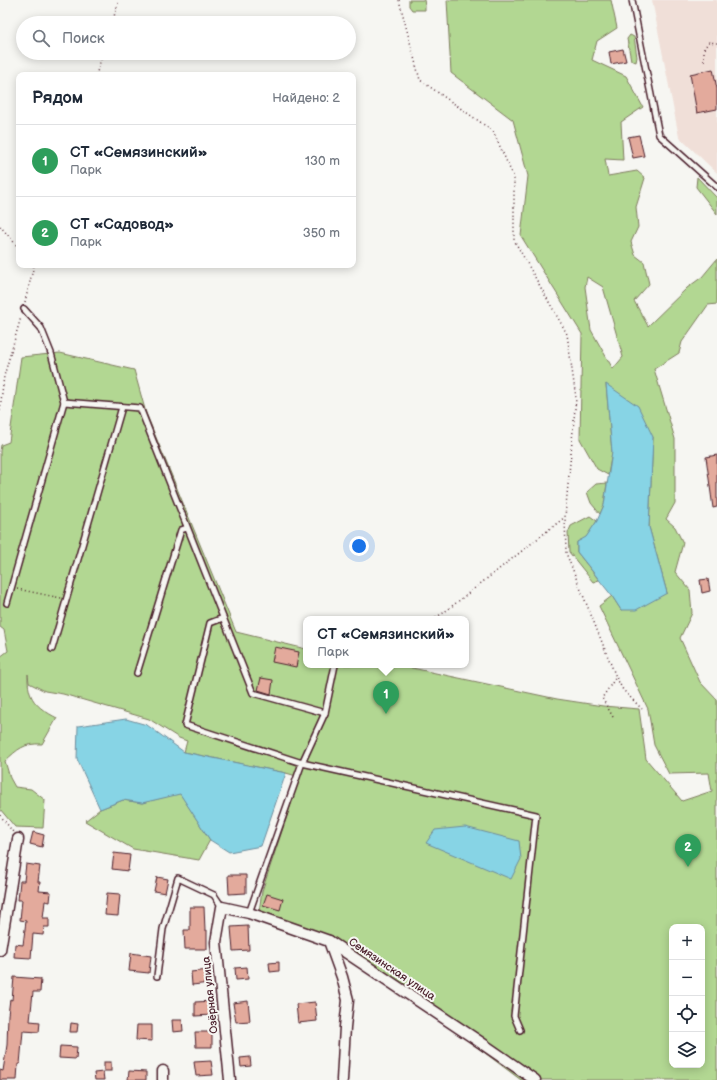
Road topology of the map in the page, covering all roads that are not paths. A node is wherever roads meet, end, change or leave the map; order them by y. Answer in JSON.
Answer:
{"nodes":[{"id":1,"x":632,"y":0,"type":"edge"},
{"id":2,"x":717,"y":187,"type":"edge"},
{"id":3,"x":24,"y":309,"type":"road end"},
{"id":4,"x":64,"y":402,"type":"junction"},
{"id":5,"x":122,"y":407,"type":"junction"},
{"id":6,"x":187,"y":528,"type":"junction"},
{"id":7,"x":7,"y":603,"type":"dead end"},
{"id":8,"x":223,"y":618,"type":"junction"},
{"id":9,"x":52,"y":649,"type":"dead end"},
{"id":10,"x":334,"y":668,"type":"edge"},
{"id":11,"x":137,"y":674,"type":"dead end"},
{"id":12,"x":325,"y":713,"type":"junction"},
{"id":13,"x":302,"y":763,"type":"junction"},
{"id":14,"x":18,"y":839,"type":"road end"},
{"id":15,"x":222,"y":907,"type":"junction"},
{"id":16,"x":249,"y":913,"type":"junction"},
{"id":17,"x":329,"y":941,"type":"junction"},
{"id":18,"x":0,"y":950,"type":"edge"},
{"id":19,"x":158,"y":976,"type":"dead end"},
{"id":20,"x":520,"y":1030,"type":"dead end"},
{"id":21,"x":230,"y":1080,"type":"edge"},
{"id":22,"x":342,"y":1080,"type":"edge"},
{"id":23,"x":535,"y":1080,"type":"edge"}],
"edges":[{"from":1,"to":2,"type":"lane"},
{"from":3,"to":4,"type":"lane"},
{"from":4,"to":5,"type":"lane"},
{"from":4,"to":7,"type":"lane"},
{"from":5,"to":6,"type":"lane"},
{"from":5,"to":9,"type":"lane"},
{"from":6,"to":8,"type":"lane"},
{"from":6,"to":11,"type":"lane"},
{"from":8,"to":12,"type":"lane"},
{"from":8,"to":13,"type":"lane"},
{"from":10,"to":12,"type":"lane"},
{"from":12,"to":13,"type":"lane"},
{"from":13,"to":16,"type":"lane"},
{"from":13,"to":20,"type":"lane"},
{"from":14,"to":18,"type":"street"},
{"from":15,"to":16,"type":"street","name":"Семязинская улица"},
{"from":15,"to":19,"type":"lane"},
{"from":15,"to":21,"type":"street","name":"Озёрная улица"},
{"from":16,"to":17,"type":"street","name":"Семязинская улица"},
{"from":17,"to":22,"type":"street"},
{"from":17,"to":23,"type":"street","name":"Семязинская улица"}]}
